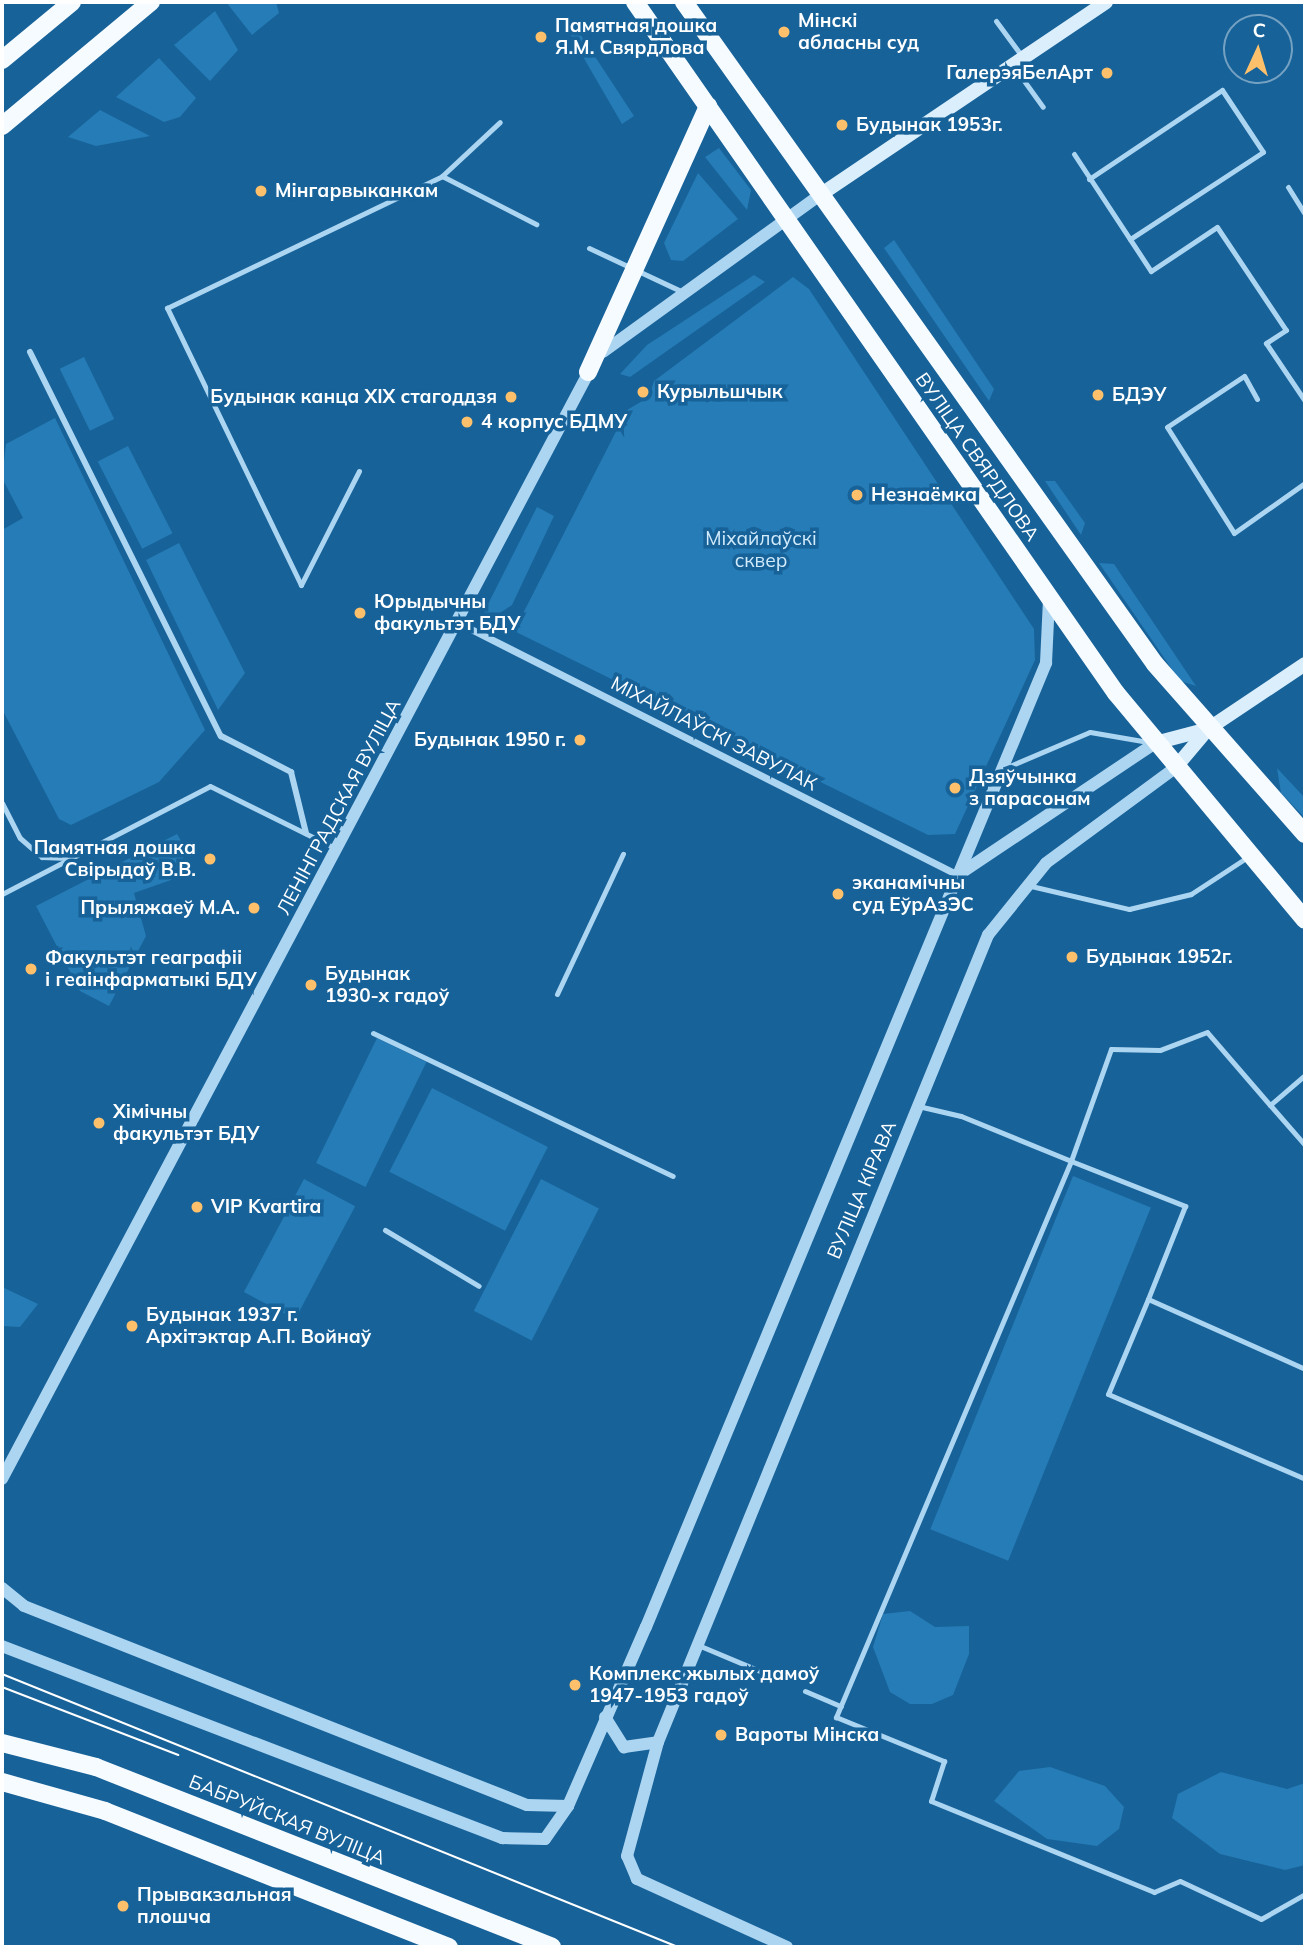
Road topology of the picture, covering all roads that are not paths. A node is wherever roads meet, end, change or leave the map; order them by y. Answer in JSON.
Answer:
{"nodes":[{"id":1,"x":72,"y":2,"type":"edge"},
{"id":2,"x":151,"y":2,"type":"edge"},
{"id":3,"x":635,"y":2,"type":"edge"},
{"id":4,"x":684,"y":2,"type":"edge"},
{"id":5,"x":1106,"y":2,"type":"edge"},
{"id":6,"x":996,"y":21,"type":"dead end"},
{"id":7,"x":2,"y":60,"type":"edge"},
{"id":8,"x":1018,"y":61,"type":"junction"},
{"id":9,"x":708,"y":106,"type":"junction"},
{"id":10,"x":1042,"y":107,"type":"dead end"},
{"id":11,"x":500,"y":122,"type":"dead end"},
{"id":12,"x":2,"y":126,"type":"edge"},
{"id":13,"x":1074,"y":154,"type":"dead end"},
{"id":14,"x":442,"y":176,"type":"junction"},
{"id":15,"x":1089,"y":179,"type":"junction"},
{"id":16,"x":1288,"y":187,"type":"dead end"},
{"id":17,"x":820,"y":195,"type":"junction"},
{"id":18,"x":1305,"y":214,"type":"edge"},
{"id":19,"x":784,"y":220,"type":"junction"},
{"id":20,"x":536,"y":224,"type":"dead end"},
{"id":21,"x":1130,"y":239,"type":"junction"},
{"id":22,"x":590,"y":248,"type":"dead end"},
{"id":23,"x":635,"y":267,"type":"junction"},
{"id":24,"x":683,"y":292,"type":"junction"},
{"id":25,"x":30,"y":352,"type":"dead end"},
{"id":26,"x":588,"y":372,"type":"junction"},
{"id":27,"x":1257,"y":399,"type":"dead end"},
{"id":28,"x":1305,"y":401,"type":"edge"},
{"id":29,"x":359,"y":471,"type":"dead end"},
{"id":30,"x":1305,"y":483,"type":"edge"},
{"id":31,"x":1049,"y":600,"type":"junction"},
{"id":32,"x":457,"y":622,"type":"junction"},
{"id":33,"x":1305,"y":664,"type":"edge"},
{"id":34,"x":1208,"y":729,"type":"junction"},
{"id":35,"x":1155,"y":743,"type":"junction"},
{"id":36,"x":1175,"y":768,"type":"junction"},
{"id":37,"x":1000,"y":771,"type":"junction"},
{"id":38,"x":2,"y":803,"type":"edge"},
{"id":39,"x":306,"y":833,"type":"junction"},
{"id":40,"x":1305,"y":834,"type":"edge"},
{"id":41,"x":338,"y":850,"type":"junction"},
{"id":42,"x":624,"y":854,"type":"dead end"},
{"id":43,"x":1250,"y":855,"type":"junction"},
{"id":44,"x":71,"y":858,"type":"junction"},
{"id":45,"x":958,"y":875,"type":"junction"},
{"id":46,"x":1024,"y":883,"type":"junction"},
{"id":47,"x":2,"y":894,"type":"edge"},
{"id":48,"x":1305,"y":920,"type":"edge"},
{"id":49,"x":557,"y":994,"type":"dead end"},
{"id":50,"x":373,"y":1032,"type":"dead end"},
{"id":51,"x":1305,"y":1074,"type":"edge"},
{"id":52,"x":1270,"y":1105,"type":"junction"},
{"id":53,"x":918,"y":1106,"type":"junction"},
{"id":54,"x":1305,"y":1145,"type":"edge"},
{"id":55,"x":1071,"y":1161,"type":"junction"},
{"id":56,"x":673,"y":1176,"type":"dead end"},
{"id":57,"x":385,"y":1230,"type":"dead end"},
{"id":58,"x":479,"y":1286,"type":"dead end"},
{"id":59,"x":1148,"y":1299,"type":"junction"},
{"id":60,"x":1305,"y":1369,"type":"edge"},
{"id":61,"x":2,"y":1479,"type":"edge"},
{"id":62,"x":1305,"y":1479,"type":"edge"},
{"id":63,"x":2,"y":1588,"type":"edge"},
{"id":64,"x":696,"y":1644,"type":"junction"},
{"id":65,"x":2,"y":1646,"type":"edge"},
{"id":66,"x":779,"y":1679,"type":"dead end"},
{"id":67,"x":805,"y":1691,"type":"dead end"},
{"id":68,"x":841,"y":1706,"type":"junction"},
{"id":69,"x":606,"y":1717,"type":"junction"},
{"id":70,"x":658,"y":1742,"type":"junction"},
{"id":71,"x":2,"y":1743,"type":"edge"},
{"id":72,"x":2,"y":1783,"type":"edge"},
{"id":73,"x":568,"y":1806,"type":"junction"},
{"id":74,"x":1305,"y":1894,"type":"edge"},
{"id":75,"x":449,"y":1947,"type":"edge"},
{"id":76,"x":552,"y":1947,"type":"edge"},
{"id":77,"x":787,"y":1947,"type":"edge"}],
"edges":[{"from":1,"to":7,"type":"main road"},
{"from":2,"to":12,"type":"main road"},
{"from":3,"to":9,"type":"main road","name":"ВУЛІЦА СВЯРДЛОВА"},
{"from":4,"to":17,"type":"main road","name":"ВУЛІЦА СВЯРДЛОВА"},
{"from":5,"to":8,"type":"main road"},
{"from":6,"to":8,"type":"lane"},
{"from":8,"to":10,"type":"lane"},
{"from":8,"to":17,"type":"main road"},
{"from":9,"to":19,"type":"main road","name":"ВУЛІЦА СВЯРДЛОВА"},
{"from":9,"to":23,"type":"main road"},
{"from":11,"to":14,"type":"lane"},
{"from":13,"to":15,"type":"lane"},
{"from":14,"to":20,"type":"lane"},
{"from":14,"to":29,"type":"lane"},
{"from":15,"to":21,"type":"lane"},
{"from":15,"to":21,"type":"lane"},
{"from":16,"to":18,"type":"lane"},
{"from":17,"to":19,"type":"street","name":"ЛЕНІНГРАДСКАЯ ВУЛІЦА"},
{"from":17,"to":34,"type":"main road","name":"ВУЛІЦА СВЯРДЛОВА"},
{"from":19,"to":24,"type":"street","name":"ЛЕНІНГРАДСКАЯ ВУЛІЦА"},
{"from":19,"to":31,"type":"main road","name":"ВУЛІЦА СВЯРДЛОВА"},
{"from":21,"to":28,"type":"lane"},
{"from":22,"to":23,"type":"lane"},
{"from":23,"to":24,"type":"lane"},
{"from":23,"to":26,"type":"main road"},
{"from":24,"to":26,"type":"street","name":"ЛЕНІНГРАДСКАЯ ВУЛІЦА"},
{"from":25,"to":39,"type":"street"},
{"from":26,"to":32,"type":"street","name":"ЛЕНІНГРАДСКАЯ ВУЛІЦА"},
{"from":27,"to":30,"type":"lane"},
{"from":31,"to":35,"type":"main road","name":"ВУЛІЦА СВЯРДЛОВА"},
{"from":31,"to":37,"type":"street","name":"ВУЛІЦА КІРАВА"},
{"from":32,"to":41,"type":"street","name":"ЛЕНІНГРАДСКАЯ ВУЛІЦА"},
{"from":32,"to":45,"type":"street","name":"МІХАЙЛАЎСКІ ЗАВУЛАК"},
{"from":33,"to":34,"type":"main road","name":"ВУЛІЦА КІРАВА"},
{"from":34,"to":35,"type":"main road","name":"ВУЛІЦА КІРАВА"},
{"from":34,"to":36,"type":"main road","name":"ВУЛІЦА КІРАВА"},
{"from":34,"to":40,"type":"main road","name":"ВУЛІЦА СВЯРДЛОВА"},
{"from":35,"to":36,"type":"main road","name":"ВУЛІЦА СВЯРДЛОВА"},
{"from":35,"to":37,"type":"lane","name":"ВУЛІЦА КІРАВА"},
{"from":35,"to":45,"type":"street","name":"ВУЛІЦА КІРАВА"},
{"from":36,"to":43,"type":"main road","name":"ВУЛІЦА СВЯРДЛОВА"},
{"from":36,"to":46,"type":"street","name":"ВУЛІЦА КІРАВА"},
{"from":37,"to":45,"type":"street","name":"ВУЛІЦА КІРАВА"},
{"from":38,"to":44,"type":"lane"},
{"from":39,"to":41,"type":"lane"},
{"from":39,"to":44,"type":"lane"},
{"from":41,"to":61,"type":"street","name":"ЛЕНІНГРАДСКАЯ ВУЛІЦА"},
{"from":42,"to":49,"type":"lane"},
{"from":43,"to":46,"type":"lane"},
{"from":43,"to":48,"type":"main road","name":"ВУЛІЦА СВЯРДЛОВА"},
{"from":44,"to":47,"type":"lane"},
{"from":45,"to":69,"type":"street","name":"ВУЛІЦА КІРАВА"},
{"from":46,"to":53,"type":"street","name":"ВУЛІЦА КІРАВА"},
{"from":50,"to":56,"type":"lane"},
{"from":51,"to":52,"type":"lane"},
{"from":52,"to":54,"type":"lane"},
{"from":52,"to":55,"type":"lane"},
{"from":53,"to":55,"type":"lane"},
{"from":53,"to":64,"type":"street","name":"ВУЛІЦА КІРАВА"},
{"from":55,"to":59,"type":"lane"},
{"from":55,"to":68,"type":"lane"},
{"from":57,"to":58,"type":"lane"},
{"from":59,"to":60,"type":"lane"},
{"from":59,"to":62,"type":"lane"},
{"from":63,"to":73,"type":"street"},
{"from":64,"to":66,"type":"lane"},
{"from":64,"to":70,"type":"street","name":"ВУЛІЦА КІРАВА"},
{"from":65,"to":73,"type":"street"},
{"from":67,"to":68,"type":"lane"},
{"from":68,"to":74,"type":"lane"},
{"from":69,"to":70,"type":"street"},
{"from":69,"to":73,"type":"street","name":"ВУЛІЦА КІРАВА"},
{"from":70,"to":77,"type":"street","name":"ВУЛІЦА КІРАВА"},
{"from":71,"to":76,"type":"main road","name":"БАБРУЙСКАЯ ВУЛІЦА"},
{"from":72,"to":75,"type":"main road"}]}
